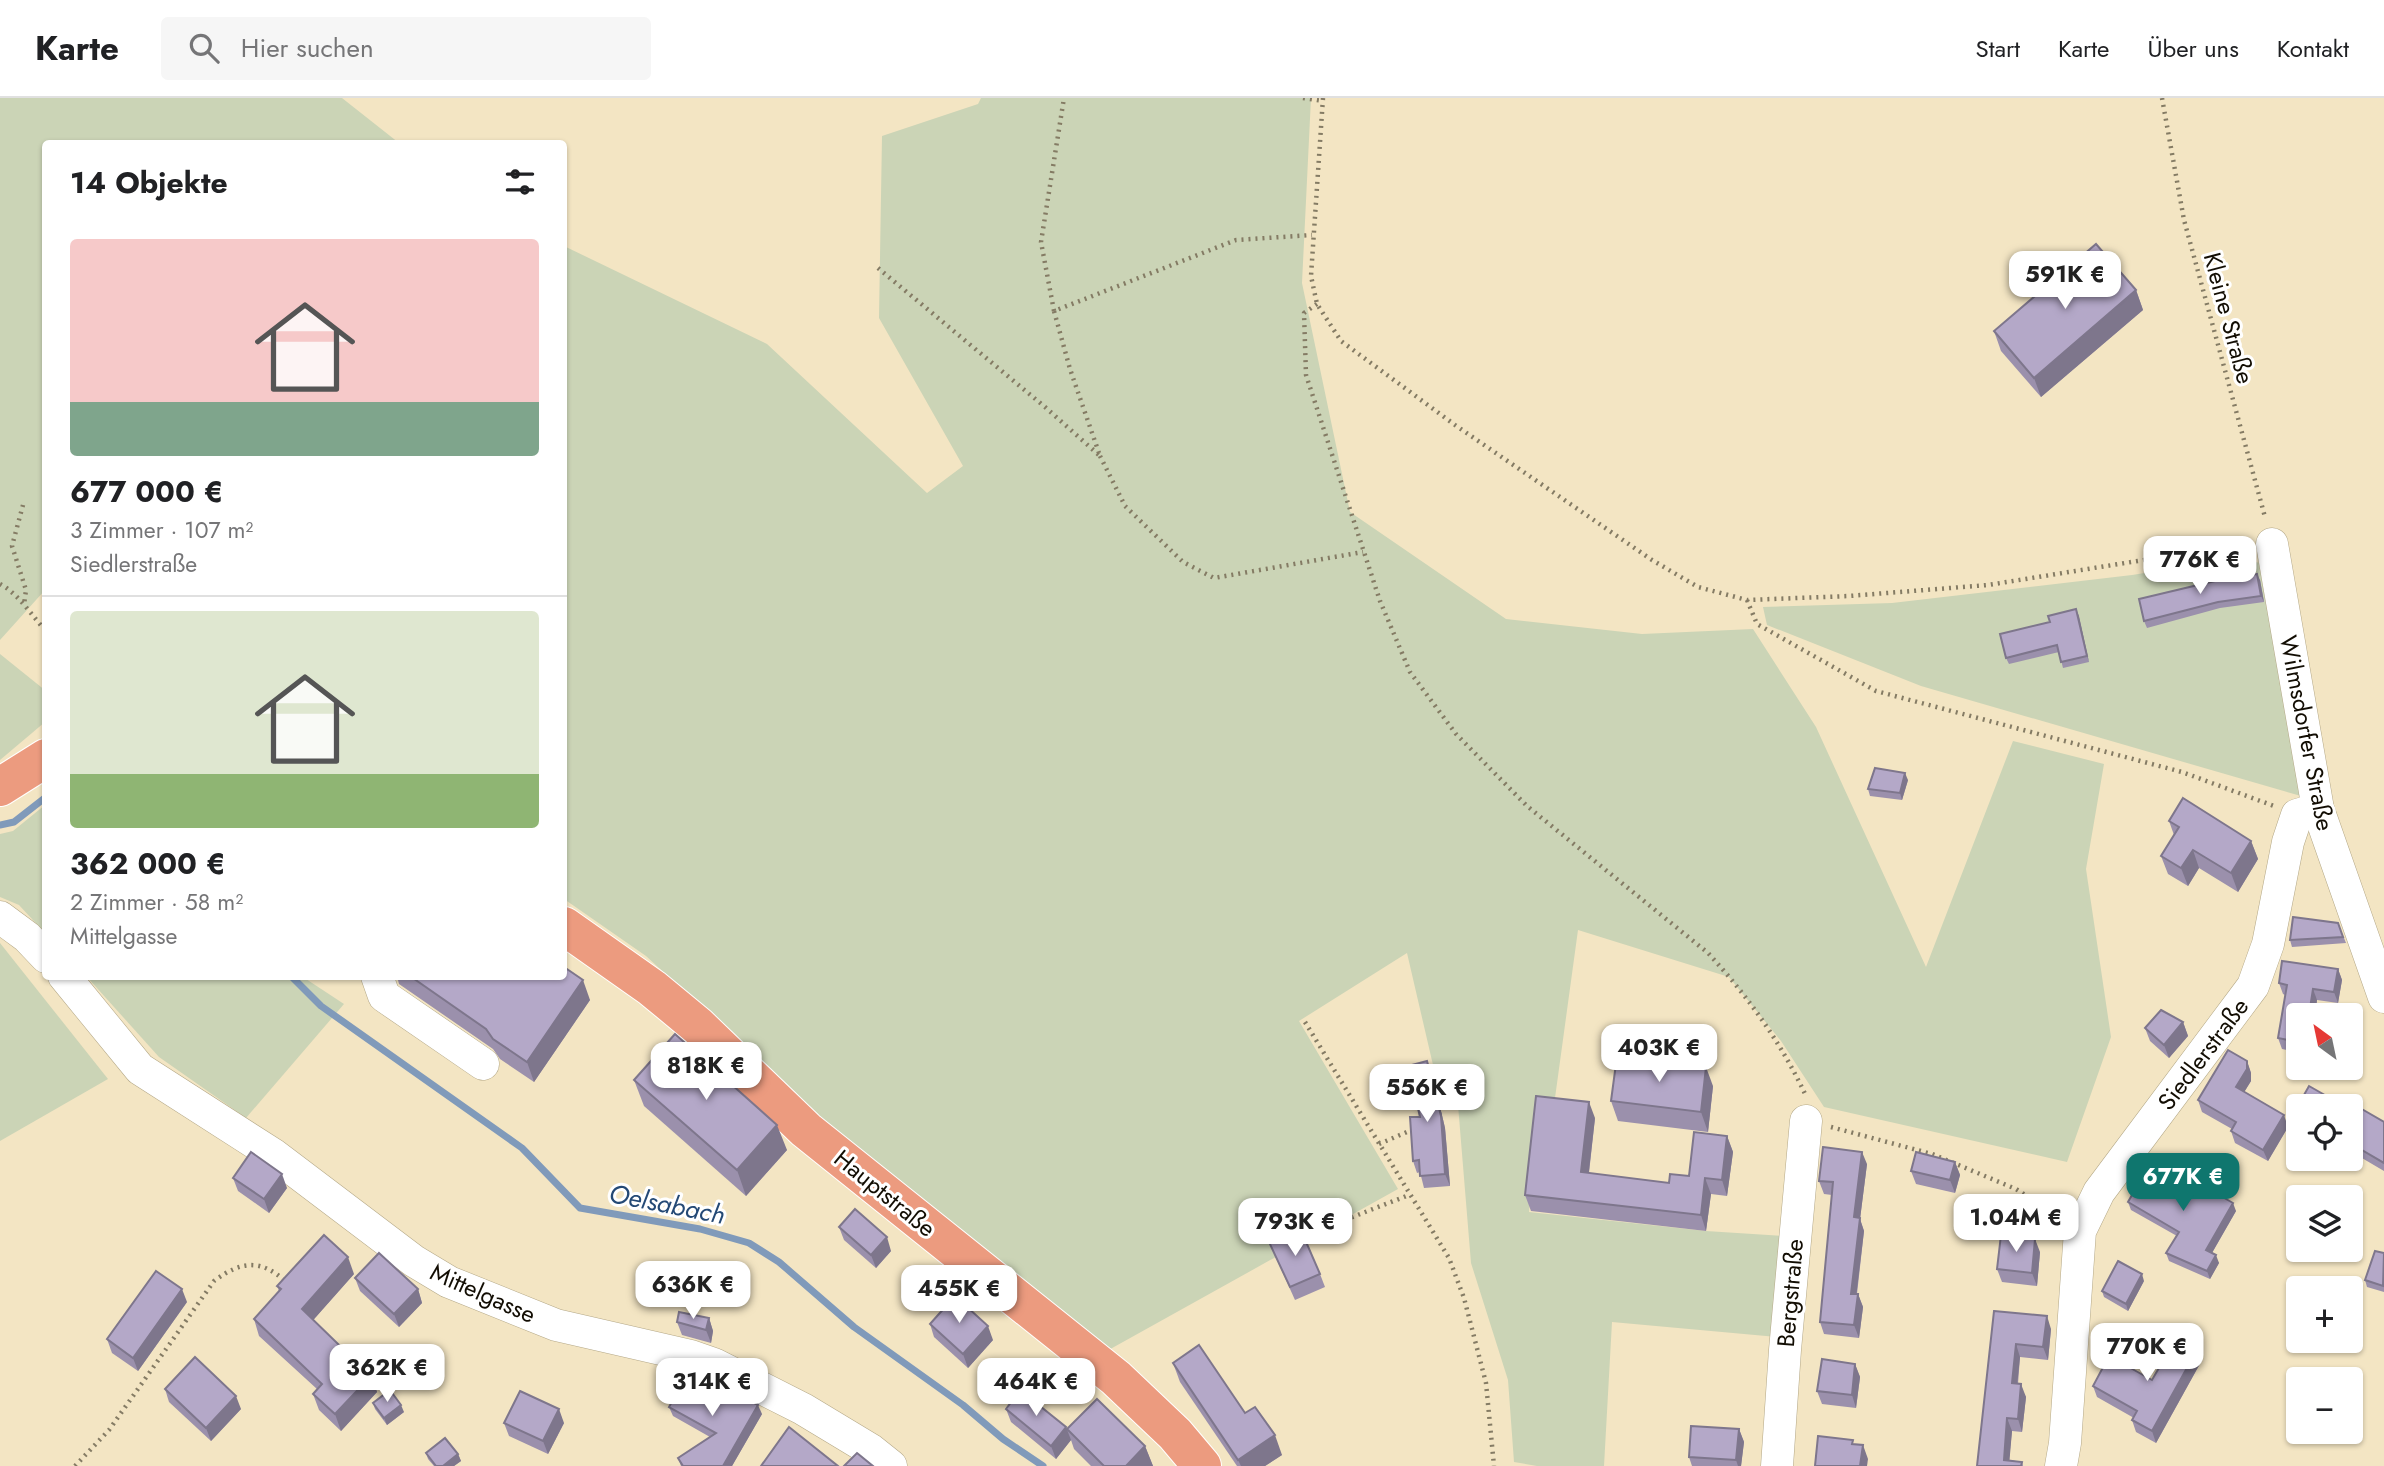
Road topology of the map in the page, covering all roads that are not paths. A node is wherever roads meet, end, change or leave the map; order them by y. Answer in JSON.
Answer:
{"nodes":[{"id":1,"x":2272,"y":544,"type":"road end"},
{"id":2,"x":42,"y":761,"type":"edge"},
{"id":3,"x":0,"y":787,"type":"edge"},
{"id":4,"x":2308,"y":812,"type":"junction"},
{"id":5,"x":0,"y":917,"type":"edge"},
{"id":6,"x":567,"y":928,"type":"edge"},
{"id":7,"x":42,"y":953,"type":"edge"},
{"id":8,"x":67,"y":980,"type":"edge"},
{"id":9,"x":378,"y":980,"type":"edge"},
{"id":10,"x":2384,"y":997,"type":"edge"},
{"id":11,"x":483,"y":1065,"type":"dead end"},
{"id":12,"x":1805,"y":1121,"type":"road end"},
{"id":13,"x":891,"y":1466,"type":"edge"},
{"id":14,"x":1202,"y":1466,"type":"edge"},
{"id":15,"x":1777,"y":1466,"type":"edge"},
{"id":16,"x":2061,"y":1466,"type":"edge"}],
"edges":[{"from":1,"to":4,"type":"street","name":"Wilmsdorfer Straße"},
{"from":2,"to":3,"type":"main road"},
{"from":4,"to":10,"type":"street","name":"Wilmsdorfer Straße"},
{"from":4,"to":16,"type":"street","name":"Siedlerstraße"},
{"from":5,"to":7,"type":"street"},
{"from":6,"to":14,"type":"main road","name":"Hauptstraße"},
{"from":8,"to":13,"type":"street","name":"Mittelgasse"},
{"from":9,"to":11,"type":"street"},
{"from":12,"to":15,"type":"street","name":"Bergstraße"}]}
